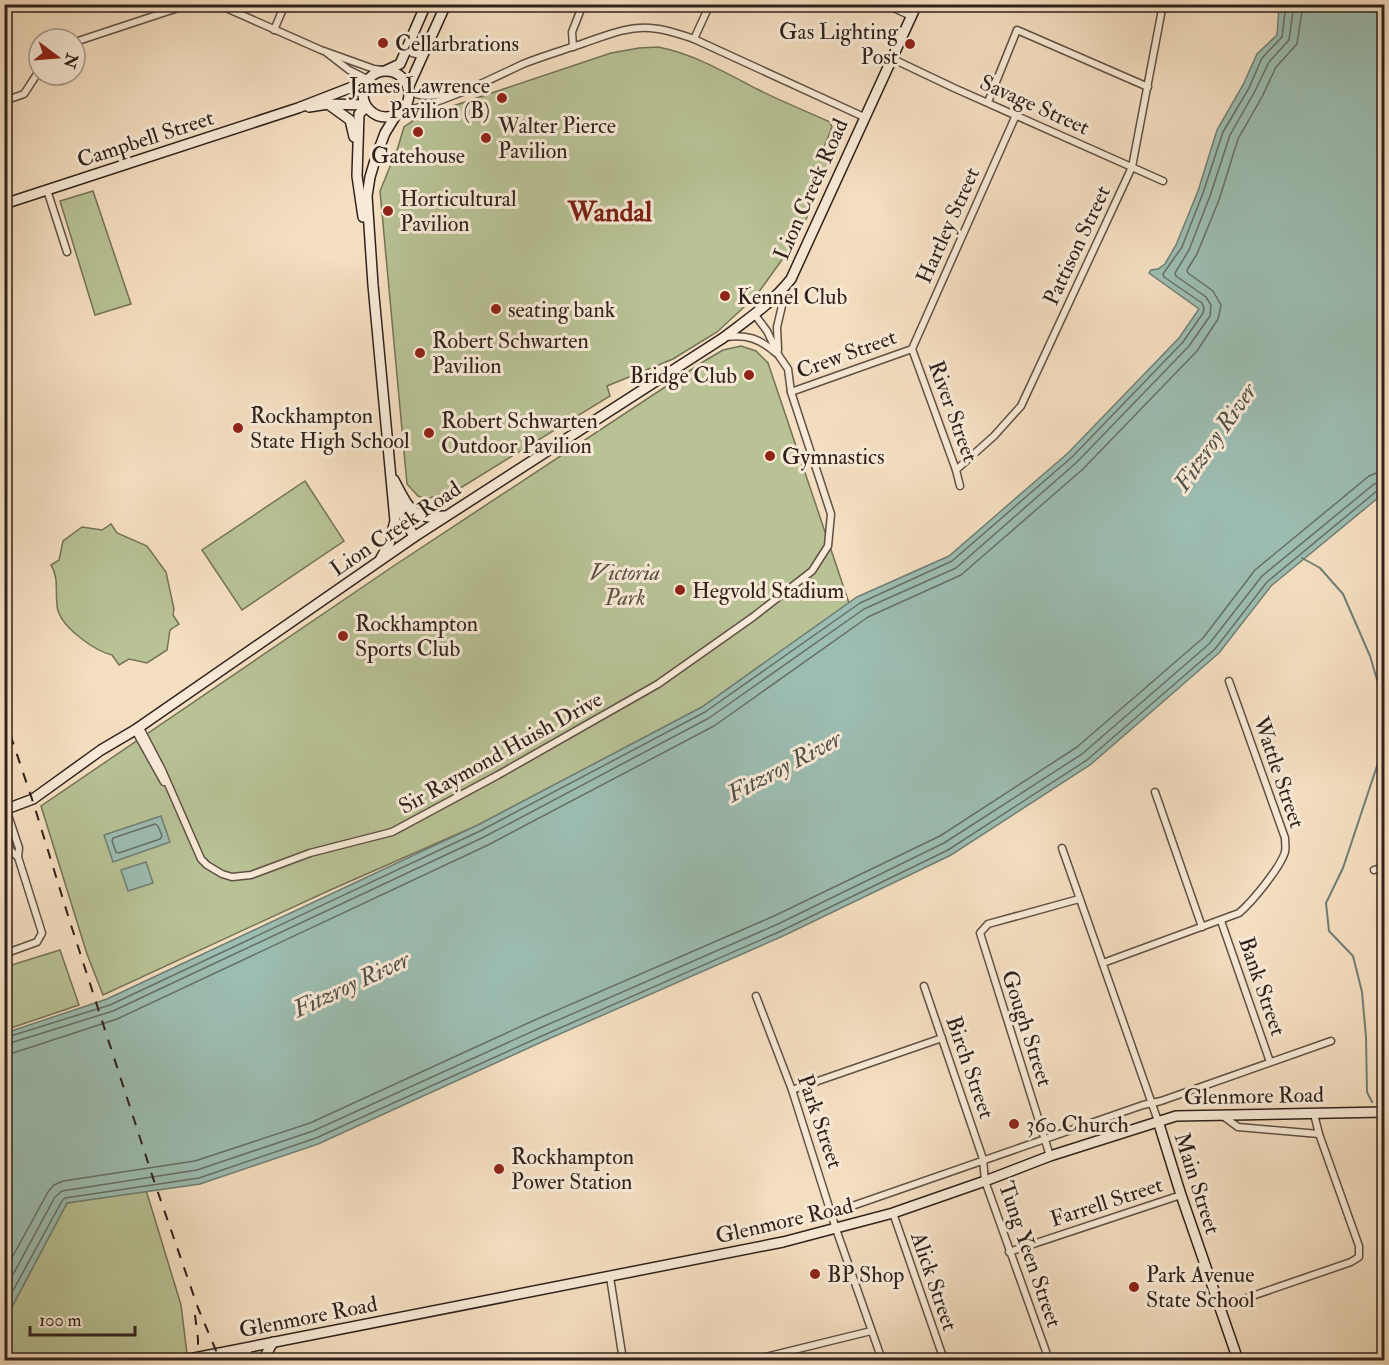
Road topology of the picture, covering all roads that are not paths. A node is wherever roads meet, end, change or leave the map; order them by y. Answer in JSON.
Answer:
{"nodes":[{"id":1,"x":190,"y":4,"type":"edge"},
{"id":2,"x":217,"y":4,"type":"edge"},
{"id":3,"x":285,"y":4,"type":"edge"},
{"id":4,"x":426,"y":4,"type":"edge"},
{"id":5,"x":446,"y":4,"type":"edge"},
{"id":6,"x":583,"y":4,"type":"edge"},
{"id":7,"x":710,"y":4,"type":"edge"},
{"id":8,"x":885,"y":4,"type":"edge"},
{"id":9,"x":917,"y":4,"type":"edge"},
{"id":10,"x":1163,"y":4,"type":"edge"},
{"id":11,"x":911,"y":16,"type":"junction"},
{"id":12,"x":274,"y":30,"type":"junction"},
{"id":13,"x":87,"y":38,"type":"edge"},
{"id":14,"x":694,"y":39,"type":"junction"},
{"id":15,"x":408,"y":46,"type":"junction"},
{"id":16,"x":573,"y":47,"type":"junction"},
{"id":17,"x":321,"y":50,"type":"junction"},
{"id":18,"x":422,"y":56,"type":"junction"},
{"id":19,"x":893,"y":59,"type":"junction"},
{"id":20,"x":385,"y":70,"type":"junction"},
{"id":21,"x":366,"y":81,"type":"junction"},
{"id":22,"x":29,"y":87,"type":"edge"},
{"id":23,"x":1148,"y":87,"type":"junction"},
{"id":24,"x":409,"y":90,"type":"junction"},
{"id":25,"x":459,"y":92,"type":"junction"},
{"id":26,"x":4,"y":101,"type":"edge"},
{"id":27,"x":988,"y":102,"type":"junction"},
{"id":28,"x":328,"y":104,"type":"junction"},
{"id":29,"x":366,"y":106,"type":"junction"},
{"id":30,"x":298,"y":108,"type":"junction"},
{"id":31,"x":398,"y":114,"type":"junction"},
{"id":32,"x":1016,"y":115,"type":"junction"},
{"id":33,"x":864,"y":117,"type":"junction"},
{"id":34,"x":1132,"y":166,"type":"junction"},
{"id":35,"x":357,"y":176,"type":"junction"},
{"id":36,"x":1163,"y":181,"type":"dead end"},
{"id":37,"x":47,"y":190,"type":"junction"},
{"id":38,"x":4,"y":204,"type":"edge"},
{"id":39,"x":67,"y":252,"type":"dead end"},
{"id":40,"x":373,"y":285,"type":"junction"},
{"id":41,"x":783,"y":290,"type":"junction"},
{"id":42,"x":755,"y":315,"type":"junction"},
{"id":43,"x":723,"y":338,"type":"junction"},
{"id":44,"x":912,"y":349,"type":"junction"},
{"id":45,"x":778,"y":356,"type":"junction"},
{"id":46,"x":791,"y":392,"type":"junction"},
{"id":47,"x":956,"y":470,"type":"junction"},
{"id":48,"x":391,"y":475,"type":"junction"},
{"id":49,"x":960,"y":486,"type":"dead end"},
{"id":50,"x":448,"y":515,"type":"junction"},
{"id":51,"x":414,"y":537,"type":"junction"},
{"id":52,"x":378,"y":562,"type":"junction"},
{"id":53,"x":1229,"y":681,"type":"dead end"},
{"id":54,"x":137,"y":728,"type":"junction"},
{"id":55,"x":1155,"y":792,"type":"dead end"},
{"id":56,"x":5,"y":808,"type":"edge"},
{"id":57,"x":4,"y":830,"type":"edge"},
{"id":58,"x":1062,"y":848,"type":"dead end"},
{"id":59,"x":18,"y":857,"type":"junction"},
{"id":60,"x":1384,"y":867,"type":"edge"},
{"id":61,"x":1374,"y":870,"type":"dead end"},
{"id":62,"x":1079,"y":899,"type":"junction"},
{"id":63,"x":1221,"y":921,"type":"junction"},
{"id":64,"x":1202,"y":927,"type":"junction"},
{"id":65,"x":4,"y":954,"type":"edge"},
{"id":66,"x":1103,"y":963,"type":"junction"},
{"id":67,"x":924,"y":986,"type":"dead end"},
{"id":68,"x":756,"y":996,"type":"dead end"},
{"id":69,"x":942,"y":1038,"type":"junction"},
{"id":70,"x":1331,"y":1041,"type":"dead end"},
{"id":71,"x":1270,"y":1062,"type":"junction"},
{"id":72,"x":792,"y":1090,"type":"junction"},
{"id":73,"x":1152,"y":1103,"type":"junction"},
{"id":74,"x":1384,"y":1112,"type":"edge"},
{"id":75,"x":1314,"y":1114,"type":"junction"},
{"id":76,"x":1223,"y":1116,"type":"junction"},
{"id":77,"x":1158,"y":1121,"type":"junction"},
{"id":78,"x":1319,"y":1134,"type":"junction"},
{"id":79,"x":1044,"y":1139,"type":"junction"},
{"id":80,"x":1050,"y":1156,"type":"junction"},
{"id":81,"x":983,"y":1159,"type":"junction"},
{"id":82,"x":986,"y":1181,"type":"junction"},
{"id":83,"x":1180,"y":1195,"type":"junction"},
{"id":84,"x":832,"y":1213,"type":"junction"},
{"id":85,"x":892,"y":1213,"type":"junction"},
{"id":86,"x":836,"y":1229,"type":"junction"},
{"id":87,"x":1010,"y":1252,"type":"junction"},
{"id":88,"x":610,"y":1277,"type":"junction"},
{"id":89,"x":1220,"y":1307,"type":"junction"},
{"id":90,"x":871,"y":1331,"type":"junction"},
{"id":91,"x":273,"y":1342,"type":"junction"},
{"id":92,"x":246,"y":1348,"type":"junction"},
{"id":93,"x":213,"y":1357,"type":"edge"},
{"id":94,"x":184,"y":1360,"type":"edge"},
{"id":95,"x":252,"y":1360,"type":"edge"},
{"id":96,"x":263,"y":1360,"type":"edge"},
{"id":97,"x":623,"y":1360,"type":"edge"},
{"id":98,"x":753,"y":1360,"type":"edge"},
{"id":99,"x":882,"y":1360,"type":"edge"},
{"id":100,"x":944,"y":1360,"type":"edge"},
{"id":101,"x":1049,"y":1360,"type":"edge"},
{"id":102,"x":1238,"y":1360,"type":"edge"}],
"edges":[{"from":1,"to":13,"type":"street"},
{"from":2,"to":12,"type":"street"},
{"from":3,"to":12,"type":"street"},
{"from":4,"to":15,"type":"street"},
{"from":5,"to":18,"type":"street"},
{"from":6,"to":16,"type":"street"},
{"from":7,"to":14,"type":"street"},
{"from":8,"to":11,"type":"street"},
{"from":9,"to":11,"type":"street","name":"Lion Creek Road"},
{"from":10,"to":23,"type":"street","name":"Pattison Street"},
{"from":11,"to":19,"type":"street","name":"Lion Creek Road"},
{"from":12,"to":17,"type":"street"},
{"from":14,"to":16,"type":"street"},
{"from":14,"to":33,"type":"street"},
{"from":15,"to":18,"type":"street"},
{"from":15,"to":20,"type":"street"},
{"from":16,"to":25,"type":"street"},
{"from":17,"to":20,"type":"street"},
{"from":17,"to":21,"type":"street"},
{"from":18,"to":24,"type":"street"},
{"from":19,"to":27,"type":"street","name":"Savage Street"},
{"from":19,"to":33,"type":"street","name":"Lion Creek Road"},
{"from":20,"to":21,"type":"street"},
{"from":20,"to":24,"type":"street"},
{"from":21,"to":29,"type":"street"},
{"from":21,"to":30,"type":"street","name":"Campbell Street"},
{"from":22,"to":26,"type":"street"},
{"from":23,"to":27,"type":"street"},
{"from":23,"to":34,"type":"street","name":"Pattison Street"},
{"from":24,"to":25,"type":"street"},
{"from":24,"to":31,"type":"street"},
{"from":25,"to":31,"type":"street"},
{"from":27,"to":32,"type":"street","name":"Savage Street"},
{"from":28,"to":29,"type":"street","name":"Campbell Street"},
{"from":28,"to":30,"type":"street","name":"Campbell Street"},
{"from":28,"to":35,"type":"street"},
{"from":29,"to":31,"type":"street"},
{"from":29,"to":35,"type":"street"},
{"from":30,"to":37,"type":"street","name":"Campbell Street"},
{"from":31,"to":40,"type":"street"},
{"from":32,"to":34,"type":"street","name":"Savage Street"},
{"from":32,"to":44,"type":"street","name":"Hartley Street"},
{"from":33,"to":41,"type":"street","name":"Lion Creek Road"},
{"from":34,"to":36,"type":"street","name":"Savage Street"},
{"from":34,"to":47,"type":"street","name":"Pattison Street"},
{"from":35,"to":40,"type":"street"},
{"from":37,"to":38,"type":"street","name":"Campbell Street"},
{"from":37,"to":39,"type":"street"},
{"from":40,"to":48,"type":"street"},
{"from":41,"to":42,"type":"street","name":"Lion Creek Road"},
{"from":41,"to":45,"type":"street"},
{"from":42,"to":43,"type":"street","name":"Lion Creek Road"},
{"from":42,"to":45,"type":"street"},
{"from":43,"to":45,"type":"street"},
{"from":43,"to":50,"type":"street","name":"Lion Creek Road"},
{"from":44,"to":46,"type":"street","name":"Crew Street"},
{"from":44,"to":47,"type":"street","name":"River Street"},
{"from":45,"to":46,"type":"street"},
{"from":46,"to":54,"type":"street","name":"Sir Raymond Huish Drive"},
{"from":47,"to":49,"type":"street","name":"River Street"},
{"from":48,"to":50,"type":"street"},
{"from":48,"to":51,"type":"street"},
{"from":48,"to":52,"type":"street"},
{"from":50,"to":51,"type":"street","name":"Lion Creek Road"},
{"from":51,"to":52,"type":"street","name":"Lion Creek Road"},
{"from":52,"to":54,"type":"street","name":"Lion Creek Road"},
{"from":53,"to":63,"type":"street","name":"Wattle Street"},
{"from":54,"to":56,"type":"street","name":"Lion Creek Road"},
{"from":55,"to":64,"type":"street"},
{"from":56,"to":59,"type":"street"},
{"from":57,"to":59,"type":"street"},
{"from":58,"to":62,"type":"street","name":"Main Street"},
{"from":59,"to":65,"type":"street"},
{"from":60,"to":61,"type":"street"},
{"from":62,"to":66,"type":"street","name":"Main Street"},
{"from":62,"to":79,"type":"street","name":"Gough Street"},
{"from":63,"to":64,"type":"street"},
{"from":63,"to":71,"type":"street","name":"Bank Street"},
{"from":64,"to":66,"type":"street"},
{"from":66,"to":73,"type":"street","name":"Main Street"},
{"from":67,"to":69,"type":"street","name":"Birch Street"},
{"from":68,"to":72,"type":"street","name":"Park Street"},
{"from":69,"to":72,"type":"street"},
{"from":69,"to":81,"type":"street","name":"Birch Street"},
{"from":70,"to":71,"type":"street"},
{"from":71,"to":73,"type":"street"},
{"from":72,"to":84,"type":"street","name":"Park Street"},
{"from":73,"to":77,"type":"street","name":"Main Street"},
{"from":73,"to":79,"type":"street"},
{"from":74,"to":75,"type":"street","name":"Glenmore Road"},
{"from":75,"to":76,"type":"street","name":"Glenmore Road"},
{"from":75,"to":78,"type":"street"},
{"from":76,"to":77,"type":"street","name":"Glenmore Road"},
{"from":76,"to":78,"type":"street"},
{"from":77,"to":80,"type":"street","name":"Glenmore Road"},
{"from":77,"to":83,"type":"street","name":"Main Street"},
{"from":78,"to":89,"type":"street"},
{"from":79,"to":80,"type":"street","name":"Gough Street"},
{"from":79,"to":81,"type":"street"},
{"from":80,"to":82,"type":"street","name":"Glenmore Road"},
{"from":81,"to":82,"type":"street","name":"Tung Yeen Street"},
{"from":81,"to":84,"type":"street"},
{"from":82,"to":85,"type":"street","name":"Glenmore Road"},
{"from":82,"to":87,"type":"street","name":"Tung Yeen Street"},
{"from":83,"to":87,"type":"street","name":"Farrell Street"},
{"from":83,"to":89,"type":"street","name":"Main Street"},
{"from":84,"to":86,"type":"street","name":"Park Street"},
{"from":85,"to":86,"type":"street","name":"Glenmore Road"},
{"from":85,"to":100,"type":"street","name":"Alick Street"},
{"from":86,"to":88,"type":"street","name":"Glenmore Road"},
{"from":86,"to":90,"type":"street","name":"Park Street"},
{"from":87,"to":101,"type":"street","name":"Tung Yeen Street"},
{"from":88,"to":91,"type":"street","name":"Glenmore Road"},
{"from":88,"to":97,"type":"street"},
{"from":89,"to":102,"type":"street","name":"Main Street"},
{"from":90,"to":98,"type":"street"},
{"from":90,"to":99,"type":"street","name":"Park Street"},
{"from":91,"to":92,"type":"street","name":"Glenmore Road"},
{"from":91,"to":96,"type":"street"},
{"from":92,"to":93,"type":"street","name":"Glenmore Road"},
{"from":92,"to":95,"type":"street"},
{"from":93,"to":94,"type":"street","name":"Glenmore Road"}]}
